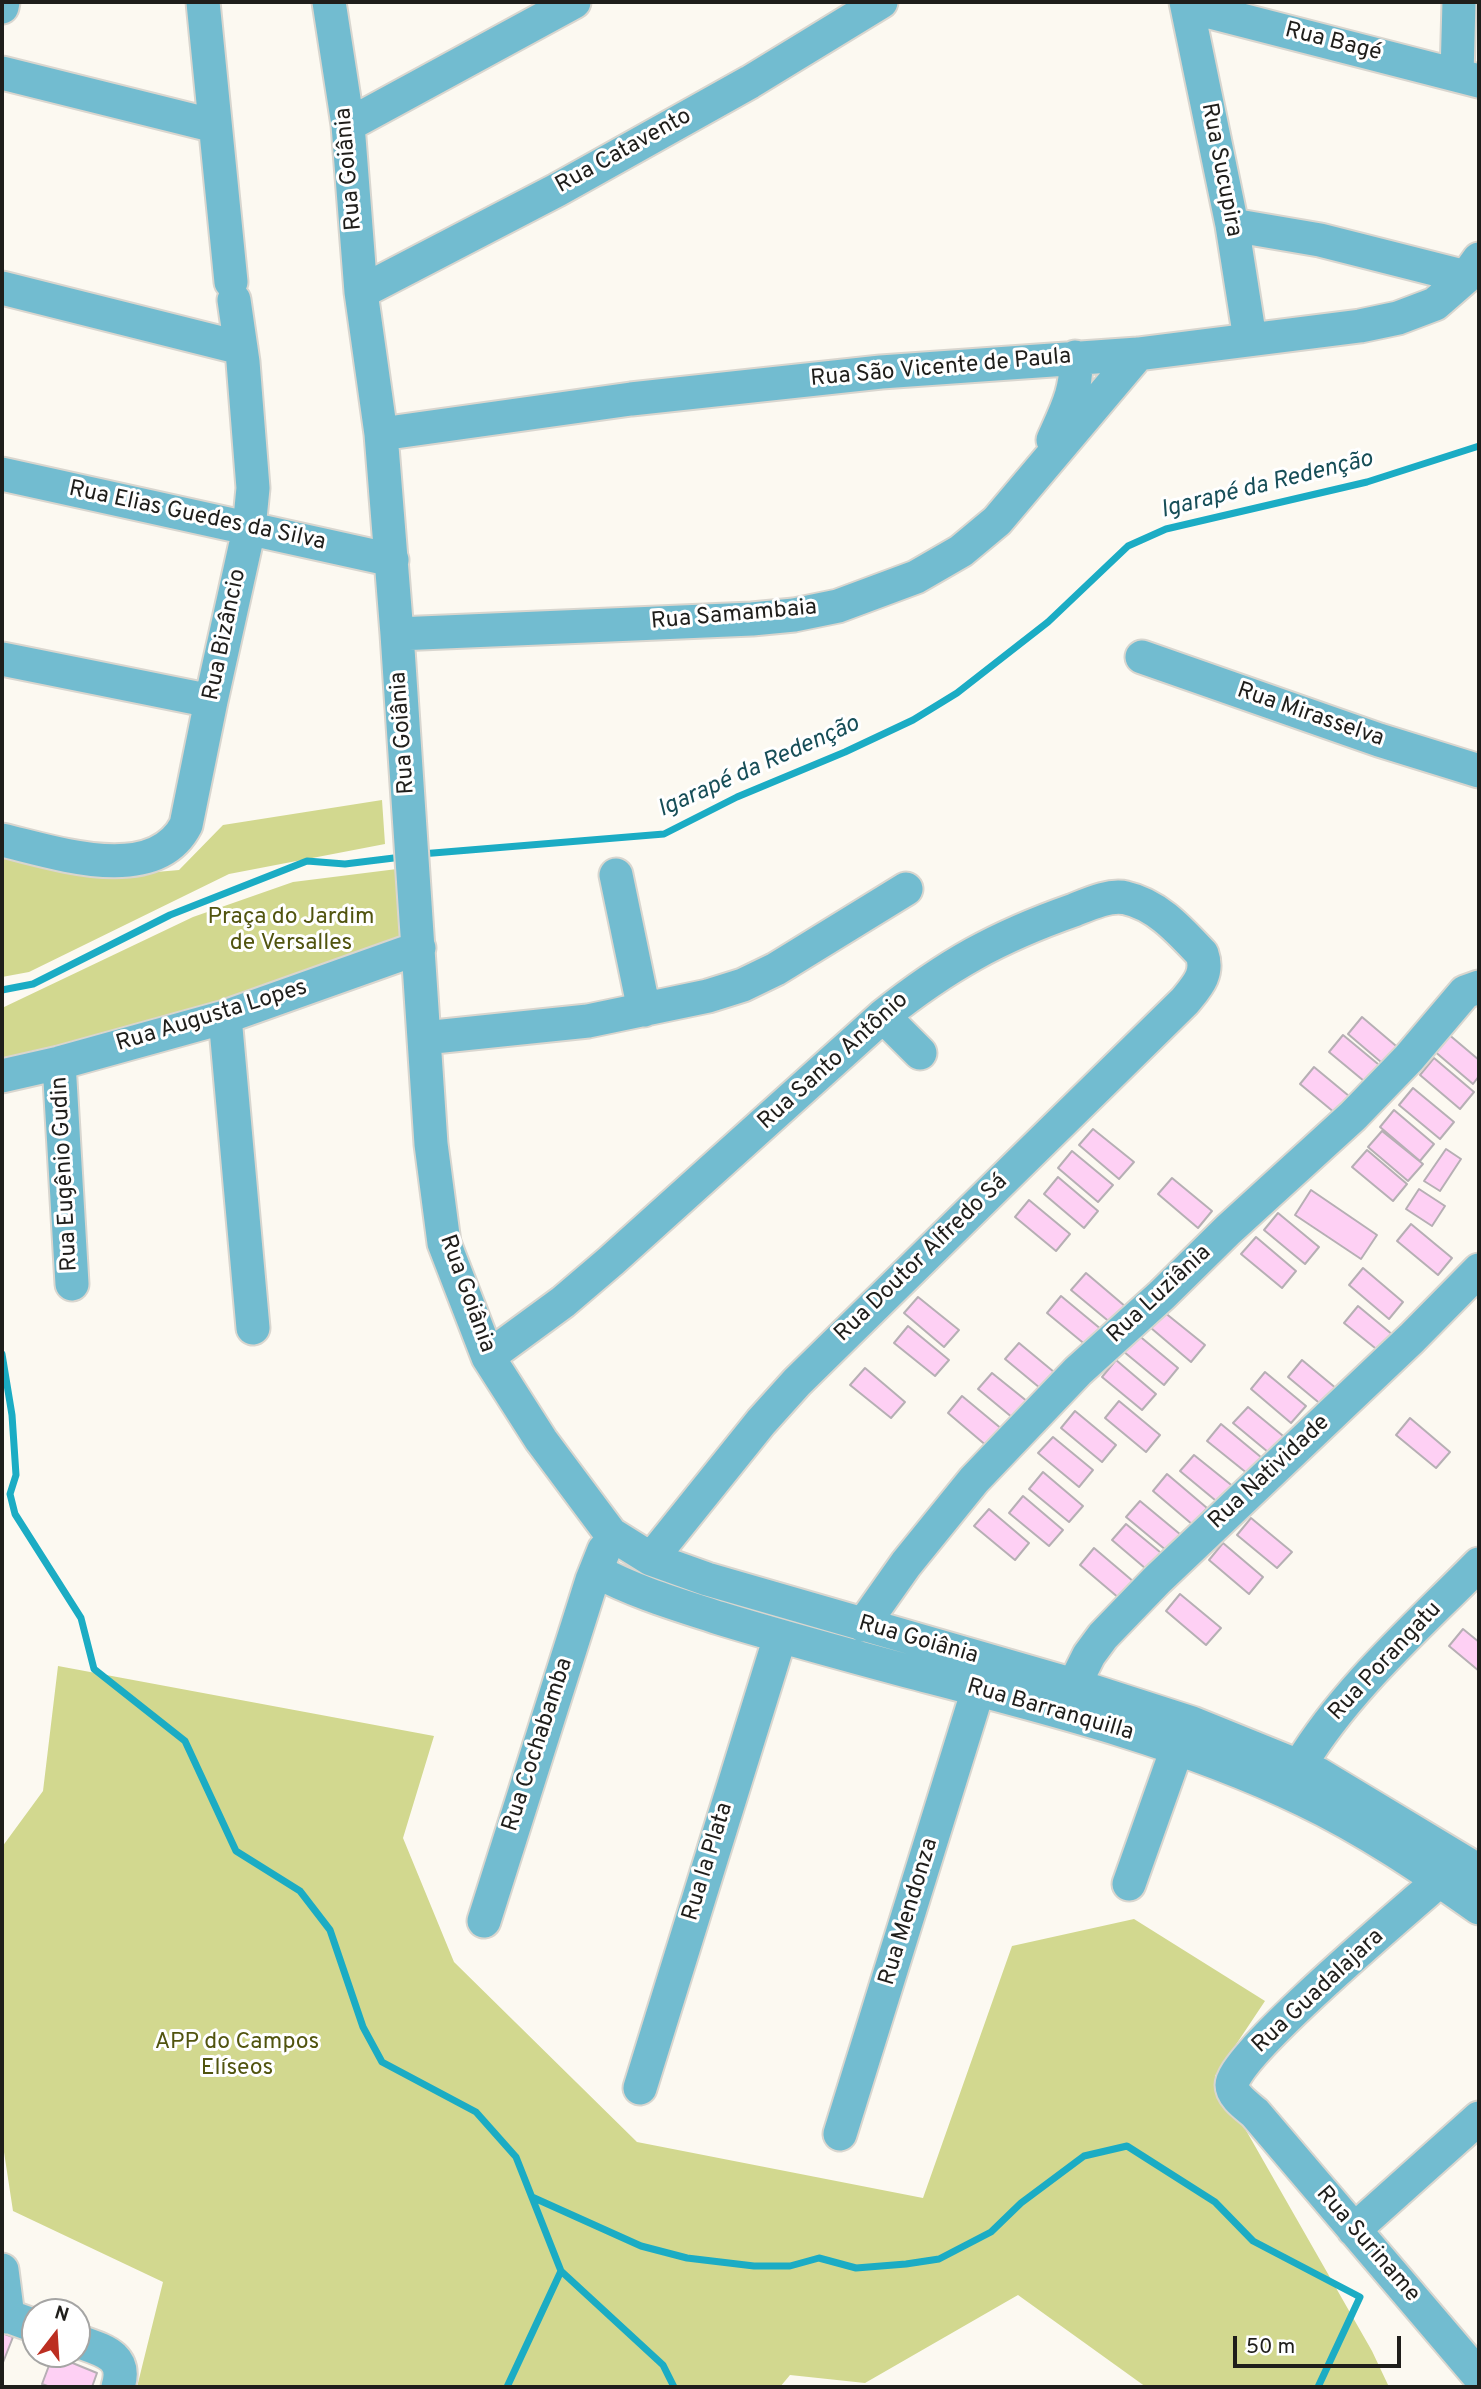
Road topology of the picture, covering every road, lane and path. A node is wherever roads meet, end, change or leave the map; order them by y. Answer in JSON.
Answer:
{"nodes":[{"id":1,"x":3,"y":2,"type":"edge"},
{"id":2,"x":203,"y":2,"type":"edge"},
{"id":3,"x":329,"y":2,"type":"edge"},
{"id":4,"x":574,"y":2,"type":"edge"},
{"id":5,"x":881,"y":2,"type":"edge"},
{"id":6,"x":1459,"y":2,"type":"edge"},
{"id":7,"x":1186,"y":4,"type":"edge"},
{"id":8,"x":2,"y":7,"type":"edge"},
{"id":9,"x":2,"y":73,"type":"edge"},
{"id":10,"x":1468,"y":78,"type":"edge"},
{"id":11,"x":348,"y":125,"type":"junction"},
{"id":12,"x":215,"y":126,"type":"junction"},
{"id":13,"x":1232,"y":225,"type":"junction"},
{"id":14,"x":1473,"y":268,"type":"edge"},
{"id":15,"x":2,"y":288,"type":"edge"},
{"id":16,"x":361,"y":292,"type":"junction"},
{"id":17,"x":1250,"y":339,"type":"junction"},
{"id":18,"x":241,"y":348,"type":"junction"},
{"id":19,"x":1138,"y":354,"type":"junction"},
{"id":20,"x":1075,"y":357,"type":"junction"},
{"id":21,"x":381,"y":434,"type":"junction"},
{"id":22,"x":1040,"y":471,"type":"junction"},
{"id":23,"x":2,"y":474,"type":"edge"},
{"id":24,"x":249,"y":529,"type":"junction"},
{"id":25,"x":392,"y":561,"type":"junction"},
{"id":26,"x":397,"y":634,"type":"junction"},
{"id":27,"x":1142,"y":657,"type":"dead end"},
{"id":28,"x":2,"y":659,"type":"edge"},
{"id":29,"x":211,"y":701,"type":"junction"},
{"id":30,"x":1479,"y":771,"type":"edge"},
{"id":31,"x":2,"y":840,"type":"edge"},
{"id":32,"x":616,"y":874,"type":"dead end"},
{"id":33,"x":906,"y":889,"type":"dead end"},
{"id":34,"x":419,"y":948,"type":"junction"},
{"id":35,"x":1205,"y":971,"type":"joint"},
{"id":36,"x":1479,"y":987,"type":"edge"},
{"id":37,"x":645,"y":1010,"type":"junction"},
{"id":38,"x":883,"y":1016,"type":"junction"},
{"id":39,"x":225,"y":1017,"type":"junction"},
{"id":40,"x":424,"y":1038,"type":"junction"},
{"id":41,"x":920,"y":1054,"type":"dead end"},
{"id":42,"x":59,"y":1063,"type":"junction"},
{"id":43,"x":2,"y":1076,"type":"edge"},
{"id":44,"x":1479,"y":1270,"type":"edge"},
{"id":45,"x":72,"y":1284,"type":"dead end"},
{"id":46,"x":253,"y":1328,"type":"dead end"},
{"id":47,"x":488,"y":1357,"type":"junction"},
{"id":48,"x":611,"y":1534,"type":"junction"},
{"id":49,"x":651,"y":1559,"type":"junction"},
{"id":50,"x":1479,"y":1564,"type":"edge"},
{"id":51,"x":596,"y":1571,"type":"junction"},
{"id":52,"x":863,"y":1625,"type":"junction"},
{"id":53,"x":780,"y":1637,"type":"junction"},
{"id":54,"x":1074,"y":1685,"type":"junction"},
{"id":55,"x":978,"y":1690,"type":"junction"},
{"id":56,"x":1177,"y":1749,"type":"junction"},
{"id":57,"x":1308,"y":1780,"type":"junction"},
{"id":58,"x":1466,"y":1864,"type":"edge"},
{"id":59,"x":1129,"y":1884,"type":"dead end"},
{"id":60,"x":1479,"y":1908,"type":"edge"},
{"id":61,"x":484,"y":1921,"type":"dead end"},
{"id":62,"x":640,"y":2088,"type":"dead end"},
{"id":63,"x":1255,"y":2113,"type":"joint"},
{"id":64,"x":1479,"y":2118,"type":"edge"},
{"id":65,"x":840,"y":2134,"type":"dead end"},
{"id":66,"x":1354,"y":2230,"type":"junction"},
{"id":67,"x":2,"y":2270,"type":"edge"},
{"id":68,"x":15,"y":2319,"type":"edge"},
{"id":69,"x":91,"y":2347,"type":"edge"},
{"id":70,"x":1479,"y":2376,"type":"edge"},
{"id":71,"x":118,"y":2387,"type":"edge"}],
"edges":[{"from":1,"to":8,"type":"street"},
{"from":2,"to":12,"type":"street","name":"Rua Bizâncio"},
{"from":3,"to":11,"type":"street","name":"Rua Goiânia"},
{"from":4,"to":11,"type":"street"},
{"from":5,"to":16,"type":"street","name":"Rua Catavento"},
{"from":6,"to":10,"type":"street"},
{"from":7,"to":10,"type":"street","name":"Rua Bagé"},
{"from":7,"to":13,"type":"street","name":"Rua Sucupira"},
{"from":9,"to":12,"type":"street"},
{"from":11,"to":16,"type":"street","name":"Rua Goiânia"},
{"from":12,"to":18,"type":"street","name":"Rua Bizâncio"},
{"from":13,"to":14,"type":"street"},
{"from":13,"to":17,"type":"street","name":"Rua Sucupira"},
{"from":14,"to":17,"type":"street","name":"Rua São Vicente de Paula"},
{"from":15,"to":18,"type":"street"},
{"from":16,"to":21,"type":"street","name":"Rua Goiânia"},
{"from":17,"to":19,"type":"street","name":"Rua São Vicente de Paula"},
{"from":18,"to":24,"type":"street","name":"Rua Bizâncio"},
{"from":19,"to":20,"type":"street","name":"Rua São Vicente de Paula"},
{"from":19,"to":22,"type":"street","name":"Rua Samambaia"},
{"from":20,"to":21,"type":"street","name":"Rua São Vicente de Paula"},
{"from":20,"to":22,"type":"street"},
{"from":21,"to":25,"type":"street","name":"Rua Goiânia"},
{"from":22,"to":26,"type":"street","name":"Rua Samambaia"},
{"from":23,"to":24,"type":"street","name":"Rua Elias Guedes da Silva"},
{"from":24,"to":25,"type":"street","name":"Rua Elias Guedes da Silva"},
{"from":24,"to":29,"type":"street","name":"Rua Bizâncio"},
{"from":25,"to":26,"type":"street","name":"Rua Goiânia"},
{"from":26,"to":34,"type":"street","name":"Rua Goiânia"},
{"from":27,"to":30,"type":"street","name":"Rua Mirasselva"},
{"from":28,"to":29,"type":"street"},
{"from":29,"to":31,"type":"street","name":"Rua Bizâncio"},
{"from":32,"to":37,"type":"street"},
{"from":33,"to":37,"type":"street"},
{"from":34,"to":39,"type":"street","name":"Rua Augusta Lopes"},
{"from":34,"to":40,"type":"street","name":"Rua Goiânia"},
{"from":35,"to":38,"type":"street","name":"Rua Santo Antônio"},
{"from":35,"to":49,"type":"street","name":"Rua Doutor Alfredo Sá"},
{"from":36,"to":52,"type":"street","name":"Rua Luziânia"},
{"from":37,"to":40,"type":"street"},
{"from":38,"to":41,"type":"street"},
{"from":38,"to":47,"type":"street","name":"Rua Santo Antônio"},
{"from":39,"to":42,"type":"street","name":"Rua Augusta Lopes"},
{"from":39,"to":46,"type":"street"},
{"from":40,"to":47,"type":"street","name":"Rua Goiânia"},
{"from":42,"to":43,"type":"street","name":"Rua Augusta Lopes"},
{"from":42,"to":45,"type":"street","name":"Rua Eugênio Gudin"},
{"from":44,"to":54,"type":"street","name":"Rua Natividade"},
{"from":47,"to":48,"type":"street","name":"Rua Goiânia"},
{"from":48,"to":49,"type":"street","name":"Rua Goiânia"},
{"from":48,"to":51,"type":"street","name":"Rua Cochabamba"},
{"from":49,"to":52,"type":"street","name":"Rua Goiânia"},
{"from":50,"to":57,"type":"street","name":"Rua Porangatu"},
{"from":51,"to":53,"type":"street","name":"Rua Barranquilla"},
{"from":51,"to":61,"type":"street","name":"Rua Cochabamba"},
{"from":52,"to":54,"type":"street","name":"Rua Goiânia"},
{"from":53,"to":55,"type":"street","name":"Rua Barranquilla"},
{"from":53,"to":62,"type":"street","name":"Rua la Plata"},
{"from":54,"to":57,"type":"street","name":"Rua Goiânia"},
{"from":55,"to":56,"type":"street","name":"Rua Barranquilla"},
{"from":55,"to":65,"type":"street","name":"Rua Mendonza"},
{"from":56,"to":57,"type":"street","name":"Rua Barranquilla"},
{"from":56,"to":59,"type":"street"},
{"from":57,"to":58,"type":"street","name":"Rua Goiânia"},
{"from":58,"to":60,"type":"street"},
{"from":58,"to":63,"type":"street","name":"Rua Guadalajara"},
{"from":63,"to":66,"type":"street","name":"Rua Suriname"},
{"from":64,"to":66,"type":"street"},
{"from":66,"to":70,"type":"street","name":"Rua Suriname"},
{"from":67,"to":68,"type":"street"},
{"from":69,"to":71,"type":"street"}]}
